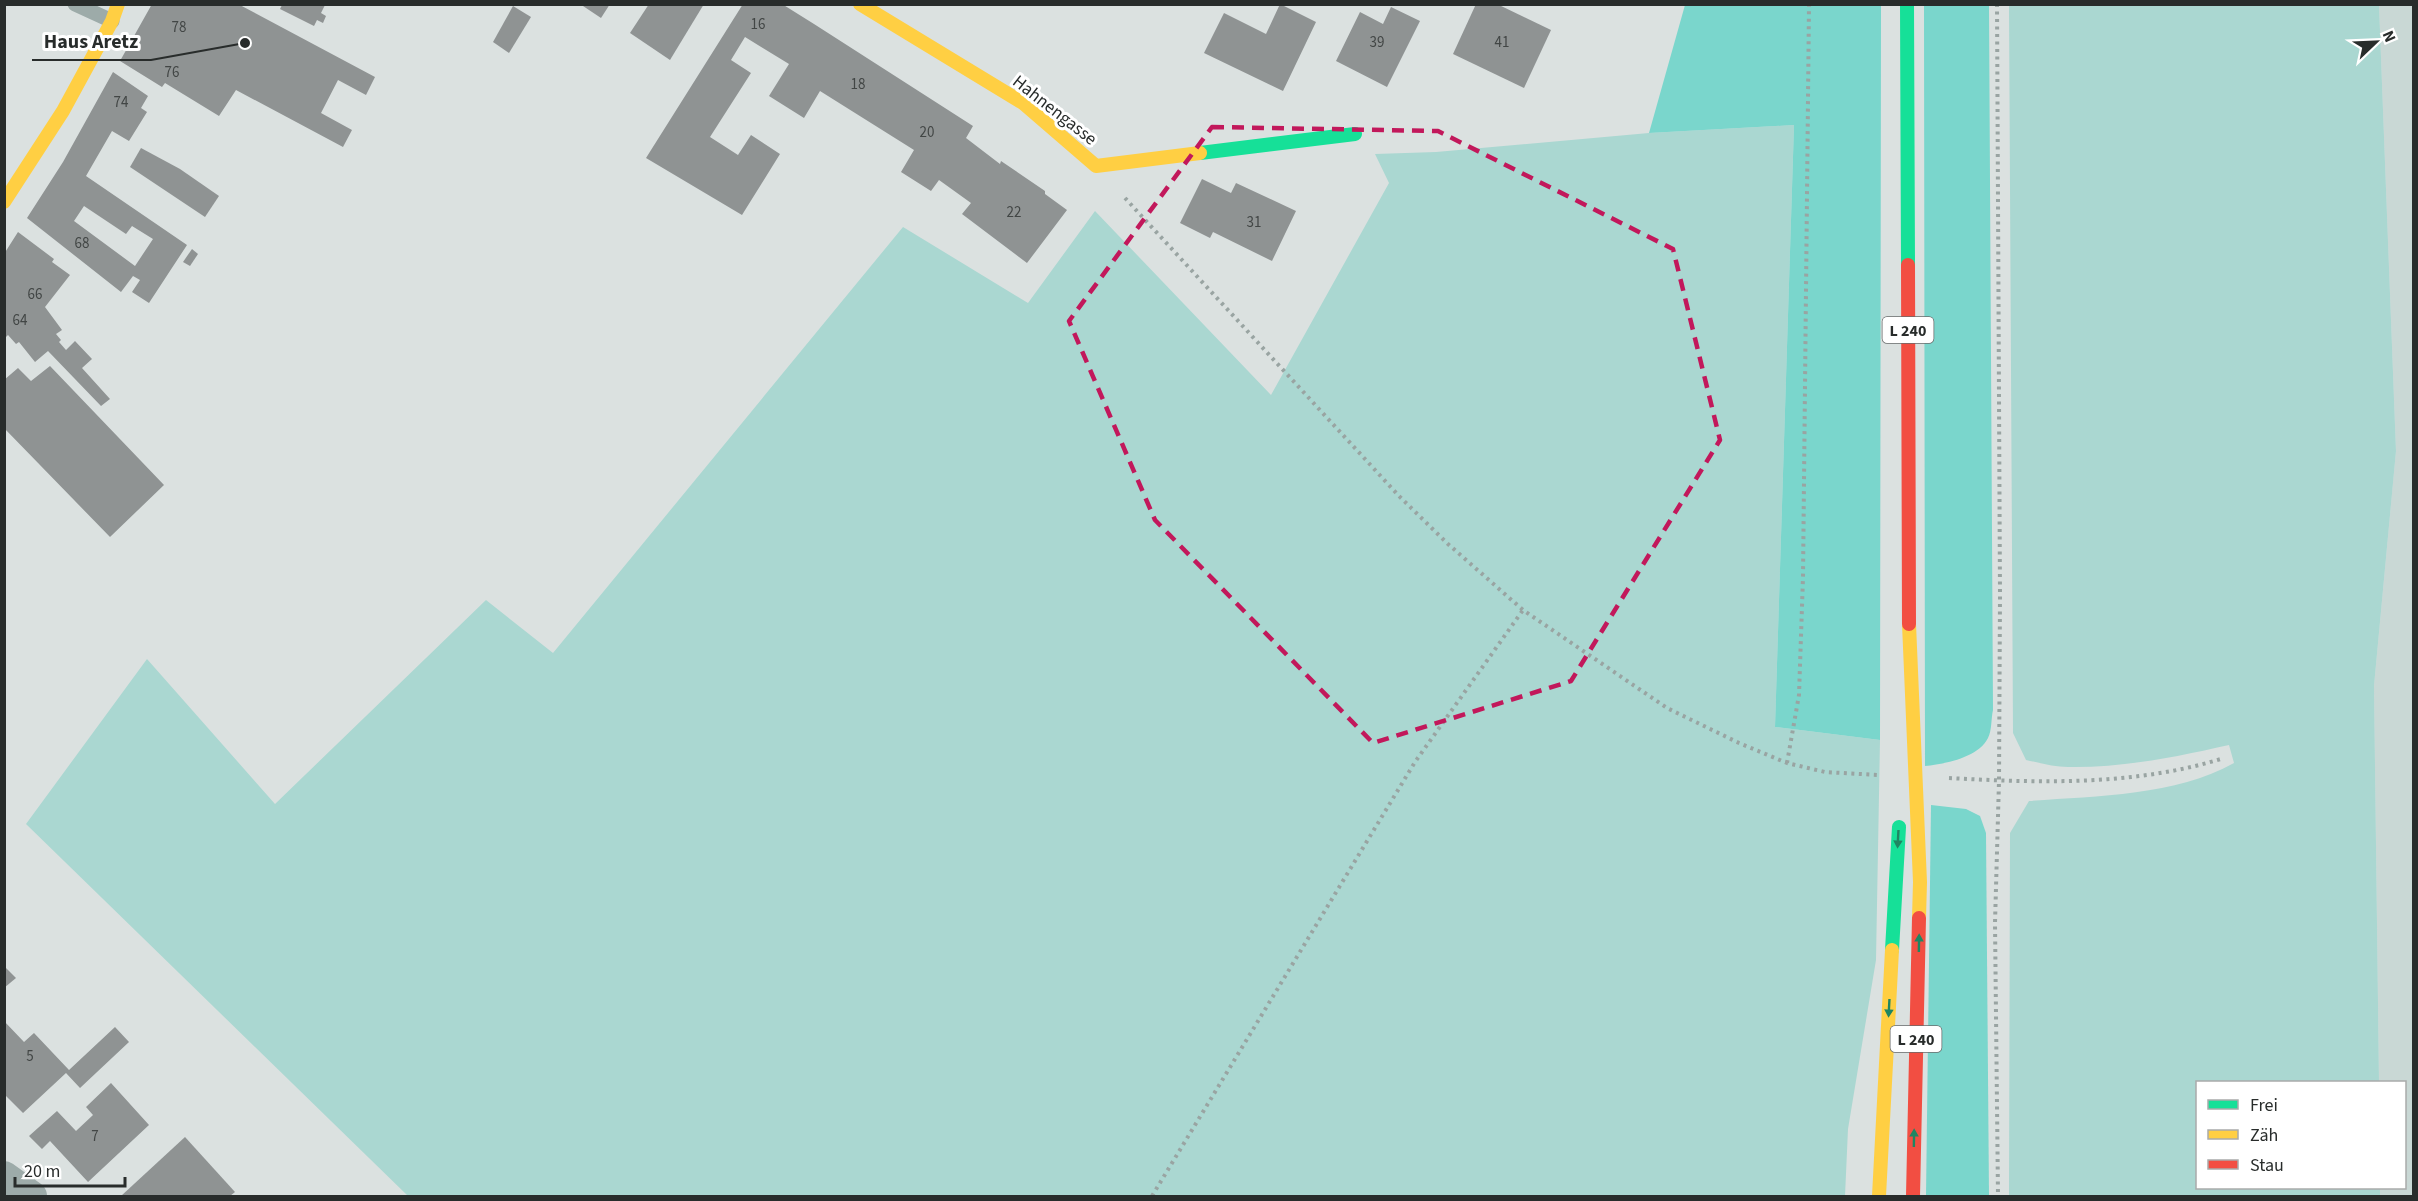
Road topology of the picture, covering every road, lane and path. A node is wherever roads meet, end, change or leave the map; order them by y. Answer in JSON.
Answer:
{"nodes":[{"id":1,"x":75,"y":4,"type":"edge"},
{"id":2,"x":118,"y":4,"type":"edge"},
{"id":3,"x":860,"y":4,"type":"edge"},
{"id":4,"x":1809,"y":4,"type":"edge"},
{"id":5,"x":1907,"y":4,"type":"edge"},
{"id":6,"x":1997,"y":4,"type":"edge"},
{"id":7,"x":112,"y":21,"type":"junction"},
{"id":8,"x":1355,"y":134,"type":"dead end"},
{"id":9,"x":1096,"y":166,"type":"junction"},
{"id":10,"x":4,"y":202,"type":"edge"},
{"id":11,"x":1523,"y":610,"type":"junction"},
{"id":12,"x":1909,"y":655,"type":"junction"},
{"id":13,"x":2224,"y":758,"type":"dead end"},
{"id":14,"x":1787,"y":764,"type":"junction"},
{"id":15,"x":1883,"y":775,"type":"dead end"},
{"id":16,"x":1941,"y":778,"type":"dead end"},
{"id":17,"x":1999,"y":781,"type":"junction"},
{"id":18,"x":1902,"y":783,"type":"dead end"},
{"id":19,"x":1900,"y":818,"type":"dead end"},
{"id":20,"x":4,"y":1176,"type":"edge"},
{"id":21,"x":32,"y":1197,"type":"edge"},
{"id":22,"x":1152,"y":1197,"type":"edge"},
{"id":23,"x":1878,"y":1197,"type":"edge"},
{"id":24,"x":1913,"y":1197,"type":"edge"},
{"id":25,"x":1998,"y":1197,"type":"edge"}],
"edges":[{"from":1,"to":7,"type":"lane"},
{"from":2,"to":7,"type":"main road"},
{"from":3,"to":9,"type":"main road","name":"Hahnengasse"},
{"from":4,"to":14,"type":"path"},
{"from":5,"to":12,"type":"main road","number":"L 240"},
{"from":6,"to":17,"type":"path"},
{"from":7,"to":10,"type":"main road"},
{"from":8,"to":9,"type":"main road","name":"Hahnengasse"},
{"from":9,"to":11,"type":"path"},
{"from":11,"to":14,"type":"path"},
{"from":11,"to":22,"type":"path"},
{"from":12,"to":18,"type":"main road","number":"L 240"},
{"from":24,"to":12,"type":"main road","number":"L 240","one_way":true},
{"from":13,"to":17,"type":"path"},
{"from":14,"to":15,"type":"path"},
{"from":16,"to":17,"type":"path"},
{"from":17,"to":25,"type":"path"},
{"from":19,"to":23,"type":"main road","number":"L 240","one_way":true},
{"from":20,"to":21,"type":"street"}]}
